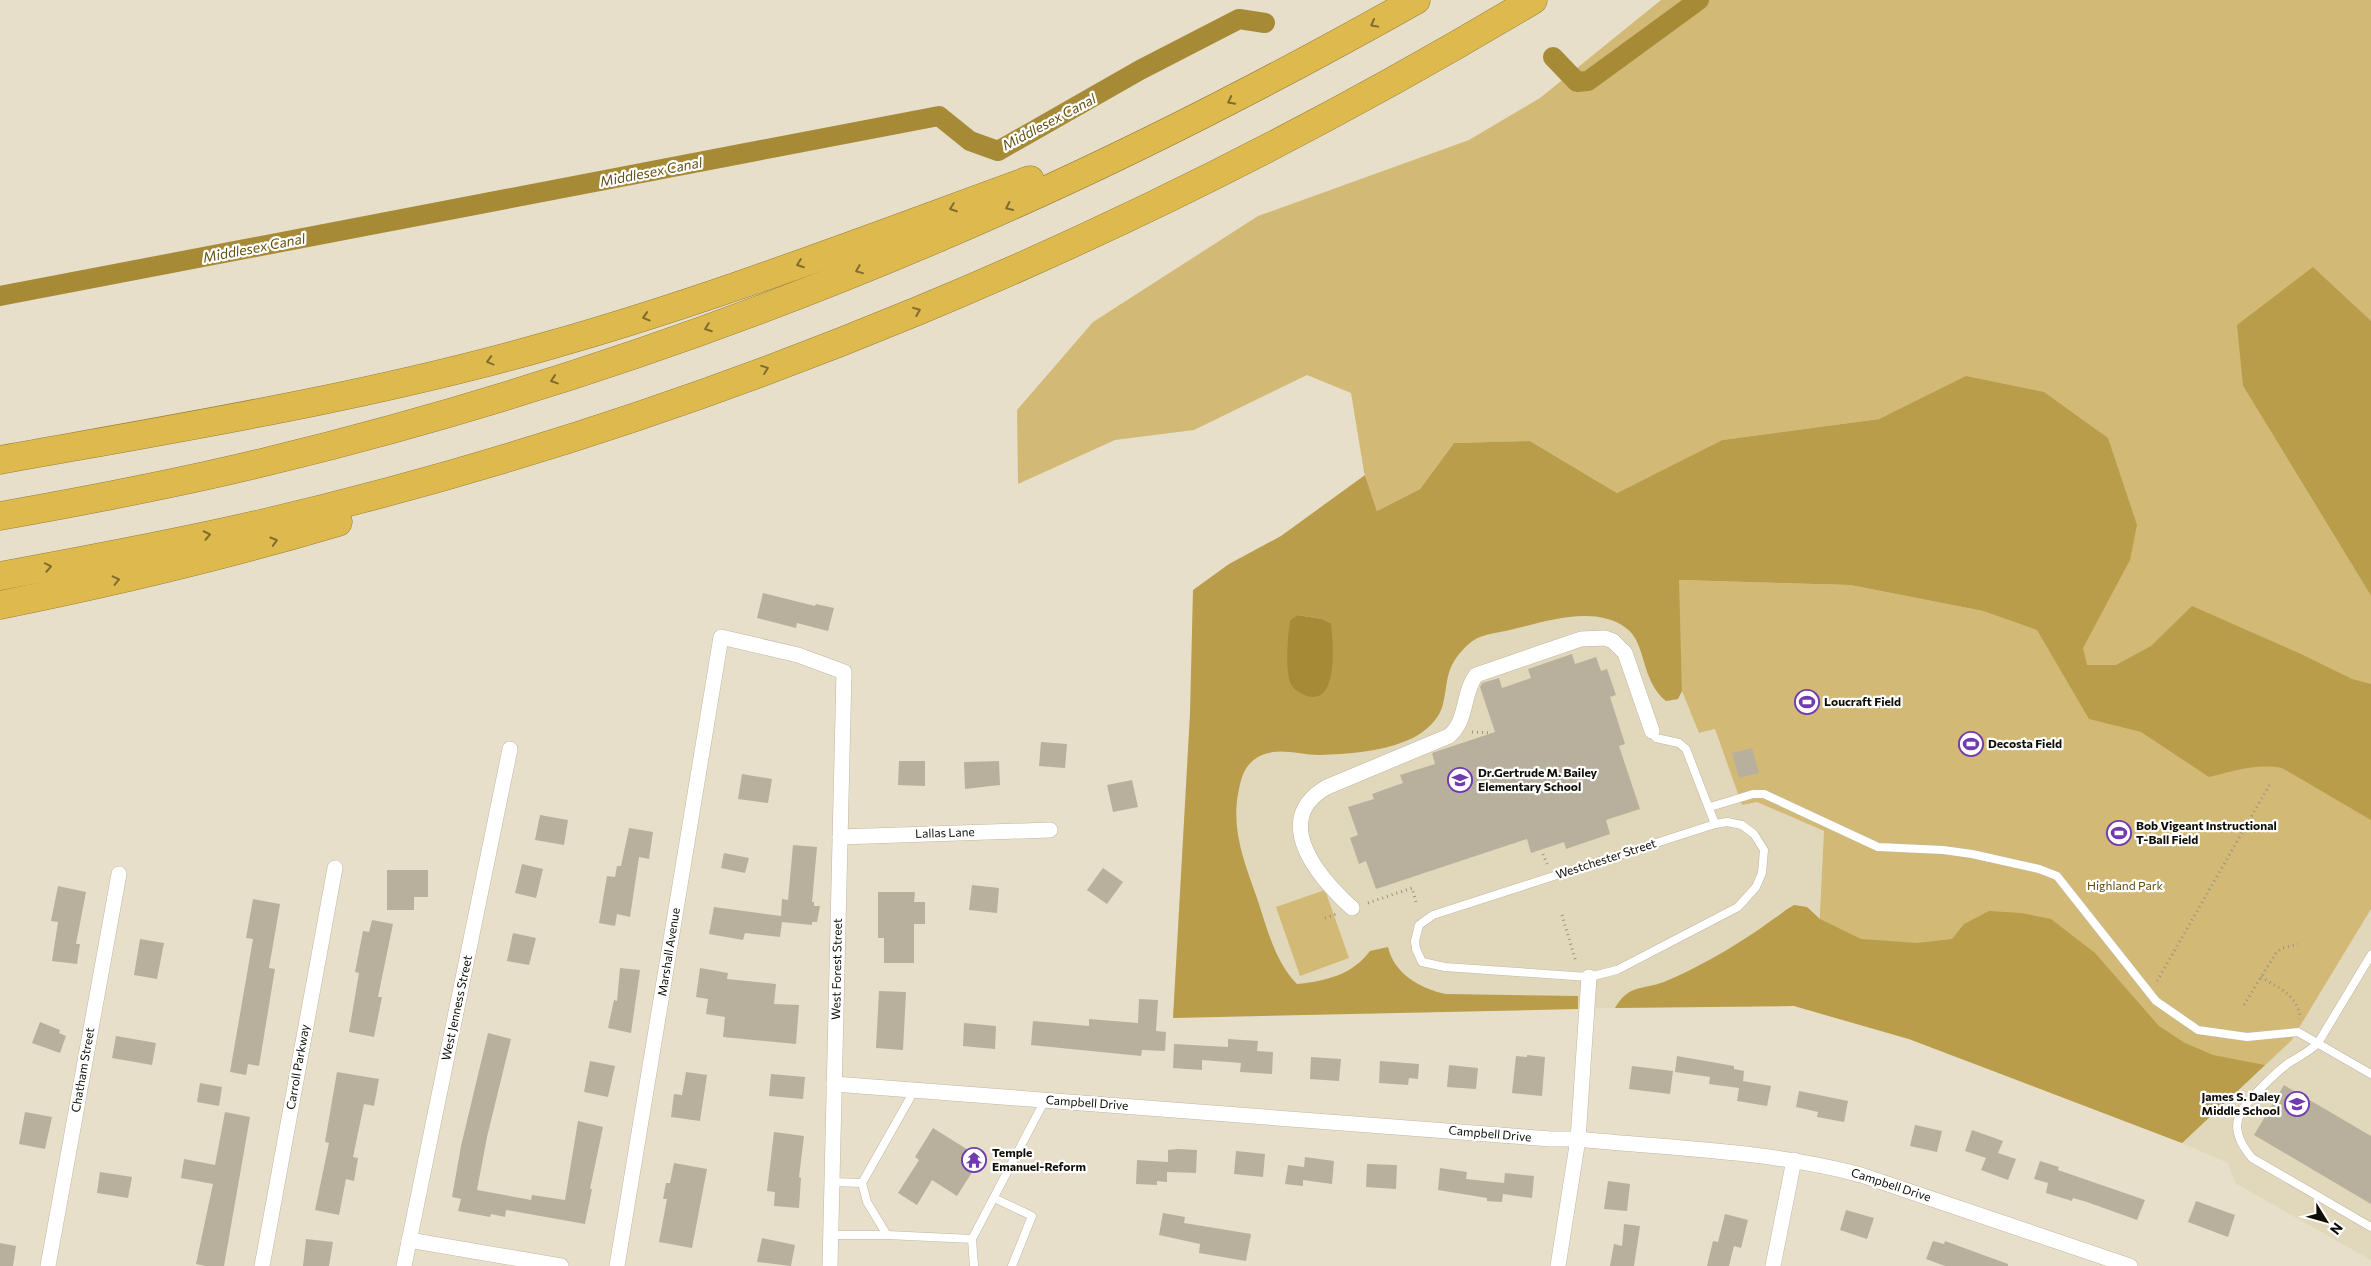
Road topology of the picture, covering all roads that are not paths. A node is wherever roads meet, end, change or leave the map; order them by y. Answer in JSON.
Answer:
{"nodes":[{"id":1,"x":1416,"y":0,"type":"edge"},
{"id":2,"x":1533,"y":0,"type":"edge"},
{"id":3,"x":1195,"y":119,"type":"junction"},
{"id":4,"x":736,"y":380,"type":"junction"},
{"id":5,"x":0,"y":460,"type":"edge"},
{"id":6,"x":0,"y":516,"type":"edge"},
{"id":7,"x":0,"y":576,"type":"edge"},
{"id":8,"x":0,"y":605,"type":"edge"},
{"id":9,"x":844,"y":672,"type":"joint"},
{"id":10,"x":1652,"y":731,"type":"joint"},
{"id":11,"x":510,"y":749,"type":"dead end"},
{"id":12,"x":1710,"y":807,"type":"junction"},
{"id":13,"x":1715,"y":824,"type":"junction"},
{"id":14,"x":1050,"y":830,"type":"dead end"},
{"id":15,"x":840,"y":836,"type":"junction"},
{"id":16,"x":335,"y":868,"type":"dead end"},
{"id":17,"x":119,"y":874,"type":"dead end"},
{"id":18,"x":1352,"y":908,"type":"road end"},
{"id":19,"x":2371,"y":956,"type":"edge"},
{"id":20,"x":1589,"y":977,"type":"junction"},
{"id":21,"x":2318,"y":1043,"type":"junction"},
{"id":22,"x":2371,"y":1074,"type":"edge"},
{"id":23,"x":834,"y":1084,"type":"junction"},
{"id":24,"x":914,"y":1090,"type":"junction"},
{"id":25,"x":1045,"y":1100,"type":"junction"},
{"id":26,"x":1578,"y":1139,"type":"junction"},
{"id":27,"x":1794,"y":1160,"type":"junction"},
{"id":28,"x":832,"y":1182,"type":"junction"},
{"id":29,"x":862,"y":1183,"type":"junction"},
{"id":30,"x":994,"y":1198,"type":"junction"},
{"id":31,"x":2371,"y":1227,"type":"edge"},
{"id":32,"x":831,"y":1235,"type":"junction"},
{"id":33,"x":887,"y":1235,"type":"junction"},
{"id":34,"x":972,"y":1239,"type":"junction"},
{"id":35,"x":409,"y":1240,"type":"junction"},
{"id":36,"x":48,"y":1266,"type":"edge"},
{"id":37,"x":262,"y":1266,"type":"edge"},
{"id":38,"x":404,"y":1266,"type":"edge"},
{"id":39,"x":561,"y":1266,"type":"edge"},
{"id":40,"x":617,"y":1266,"type":"edge"},
{"id":41,"x":830,"y":1266,"type":"edge"},
{"id":42,"x":974,"y":1266,"type":"edge"},
{"id":43,"x":1012,"y":1266,"type":"edge"},
{"id":44,"x":1558,"y":1266,"type":"edge"},
{"id":45,"x":1773,"y":1266,"type":"edge"},
{"id":46,"x":2130,"y":1266,"type":"edge"}],
"edges":[{"from":1,"to":3,"type":"highway","one_way":true},
{"from":4,"to":2,"type":"highway","one_way":true},
{"from":3,"to":5,"type":"highway","one_way":true},
{"from":3,"to":6,"type":"highway","one_way":true},
{"from":7,"to":4,"type":"highway","one_way":true},
{"from":8,"to":4,"type":"highway","one_way":true},
{"from":9,"to":15,"type":"street","name":"West Forest Street"},
{"from":9,"to":40,"type":"street","name":"Marshall Avenue"},
{"from":10,"to":12,"type":"lane"},
{"from":10,"to":18,"type":"street"},
{"from":11,"to":35,"type":"street","name":"West Jenness Street"},
{"from":12,"to":13,"type":"lane"},
{"from":12,"to":21,"type":"lane"},
{"from":13,"to":20,"type":"lane","name":"Westchester Street"},
{"from":13,"to":20,"type":"lane","name":"Westchester Street"},
{"from":14,"to":15,"type":"street","name":"Lallas Lane"},
{"from":15,"to":23,"type":"street","name":"West Forest Street"},
{"from":16,"to":37,"type":"street","name":"Carroll Parkway"},
{"from":17,"to":36,"type":"street","name":"Chatham Street"},
{"from":19,"to":21,"type":"lane"},
{"from":20,"to":26,"type":"street"},
{"from":21,"to":22,"type":"lane"},
{"from":21,"to":31,"type":"lane"},
{"from":23,"to":24,"type":"street","name":"Campbell Drive"},
{"from":23,"to":28,"type":"street","name":"West Forest Street"},
{"from":24,"to":25,"type":"street","name":"Campbell Drive"},
{"from":24,"to":29,"type":"lane"},
{"from":25,"to":26,"type":"street","name":"Campbell Drive"},
{"from":25,"to":30,"type":"lane"},
{"from":26,"to":27,"type":"street","name":"Campbell Drive"},
{"from":26,"to":44,"type":"street"},
{"from":27,"to":45,"type":"street"},
{"from":27,"to":46,"type":"street","name":"Campbell Drive"},
{"from":28,"to":29,"type":"lane"},
{"from":28,"to":32,"type":"street","name":"West Forest Street"},
{"from":29,"to":33,"type":"lane"},
{"from":30,"to":34,"type":"lane"},
{"from":30,"to":43,"type":"lane"},
{"from":32,"to":33,"type":"lane"},
{"from":32,"to":41,"type":"street","name":"West Forest Street"},
{"from":33,"to":34,"type":"lane"},
{"from":34,"to":42,"type":"lane"},
{"from":35,"to":38,"type":"street","name":"West Jenness Street"},
{"from":35,"to":39,"type":"street"}]}
